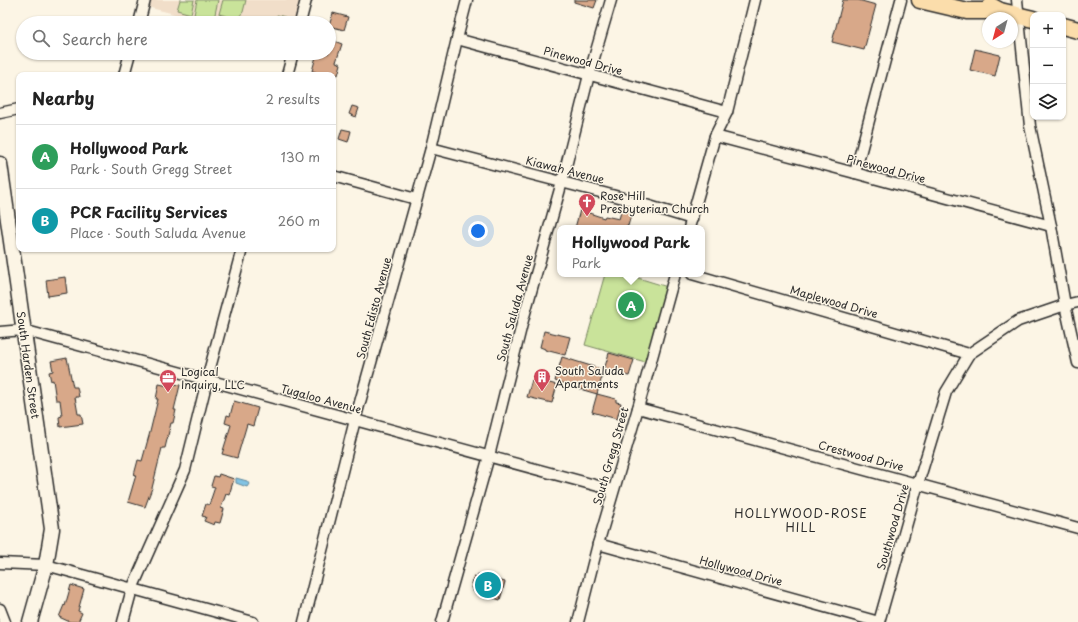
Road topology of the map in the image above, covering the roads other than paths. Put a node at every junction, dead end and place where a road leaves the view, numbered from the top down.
1 (145, 0) edge
2 (306, 0) edge
3 (467, 0) edge
4 (611, 0) edge
5 (755, 0) edge
6 (901, 0) edge
7 (920, 0) edge
8 (979, 0) edge
9 (1000, 11) junction
10 (1023, 11) edge
11 (140, 16) edge
12 (302, 16) edge
13 (1066, 27) edge
14 (1078, 30) edge
15 (456, 38) junction
16 (128, 60) edge
17 (290, 60) edge
18 (125, 72) edge
19 (288, 72) edge
20 (590, 75) junction
21 (16, 110) edge
22 (727, 112) junction
23 (0, 113) edge
24 (715, 136) junction
25 (431, 148) junction
26 (0, 164) edge
27 (856, 173) junction
28 (336, 177) edge
29 (562, 182) junction
30 (416, 199) junction
31 (690, 223) edge
32 (1051, 226) junction
33 (241, 252) edge
34 (674, 277) edge
35 (702, 277) edge
36 (1078, 302) edge
37 (1065, 305) junction
38 (23, 330) junction
39 (0, 332) edge
40 (969, 354) junction
41 (1078, 363) edge
42 (208, 380) junction
43 (638, 408) junction
44 (356, 420) junction
45 (489, 456) junction
46 (918, 484) junction
47 (613, 490) junction
48 (1078, 528) edge
49 (598, 544) junction
50 (0, 563) edge
51 (46, 565) junction
52 (132, 589) junction
53 (0, 609) edge
54 (5, 622) edge
55 (30, 622) edge
56 (123, 622) edge
57 (253, 622) edge
58 (304, 622) edge
59 (442, 622) edge
60 (578, 622) edge
61 (879, 622) edge

1 - 11 street
2 - 12 street
3 - 15 street, South Edisto Avenue
4 - 20 street, South Saluda Avenue
5 - 22 street
6 - 27 street
7 - 9 main road
8 - 9 main road
9 - 10 main road
10 - 32 street
13 - 14 main road
15 - 20 street, Pinewood Drive
15 - 25 street, South Edisto Avenue
16 - 18 street
17 - 19 street
20 - 22 street, Pinewood Drive
20 - 29 street, South Saluda Avenue
21 - 23 street
22 - 24 street
24 - 27 street, Pinewood Drive
24 - 31 street
25 - 29 street, Kiawah Avenue
25 - 30 street, South Edisto Avenue
26 - 38 main road, South Harden Street
27 - 32 street, Pinewood Drive
28 - 30 street
29 - 31 street, Kiawah Avenue
29 - 45 street, South Saluda Avenue
30 - 44 street, South Edisto Avenue
32 - 37 street
33 - 42 street
34 - 43 street, South Gregg Street
35 - 40 street, Maplewood Drive
36 - 37 street, Southwood Drive
37 - 40 street, Southwood Drive
37 - 41 street
38 - 39 street
38 - 42 street, Tugaloo Avenue
38 - 51 main road, South Harden Street
40 - 46 street, Southwood Drive
42 - 44 street, Tugaloo Avenue
42 - 52 street
43 - 46 street, Crestwood Drive
43 - 47 street, South Gregg Street
44 - 45 street, Tugaloo Avenue
44 - 58 street, South Edisto Avenue
45 - 47 street, Tugaloo Avenue
45 - 59 street, South Saluda Avenue
46 - 48 street, Crestwood Drive
46 - 61 street, Southwood Drive
47 - 49 street, South Gregg Street
49 - 60 street, South Gregg Street
49 - 61 street, Hollywood Drive
50 - 51 street
51 - 52 street
51 - 55 main road, South Harden Street
52 - 56 street
52 - 57 street
53 - 54 street

